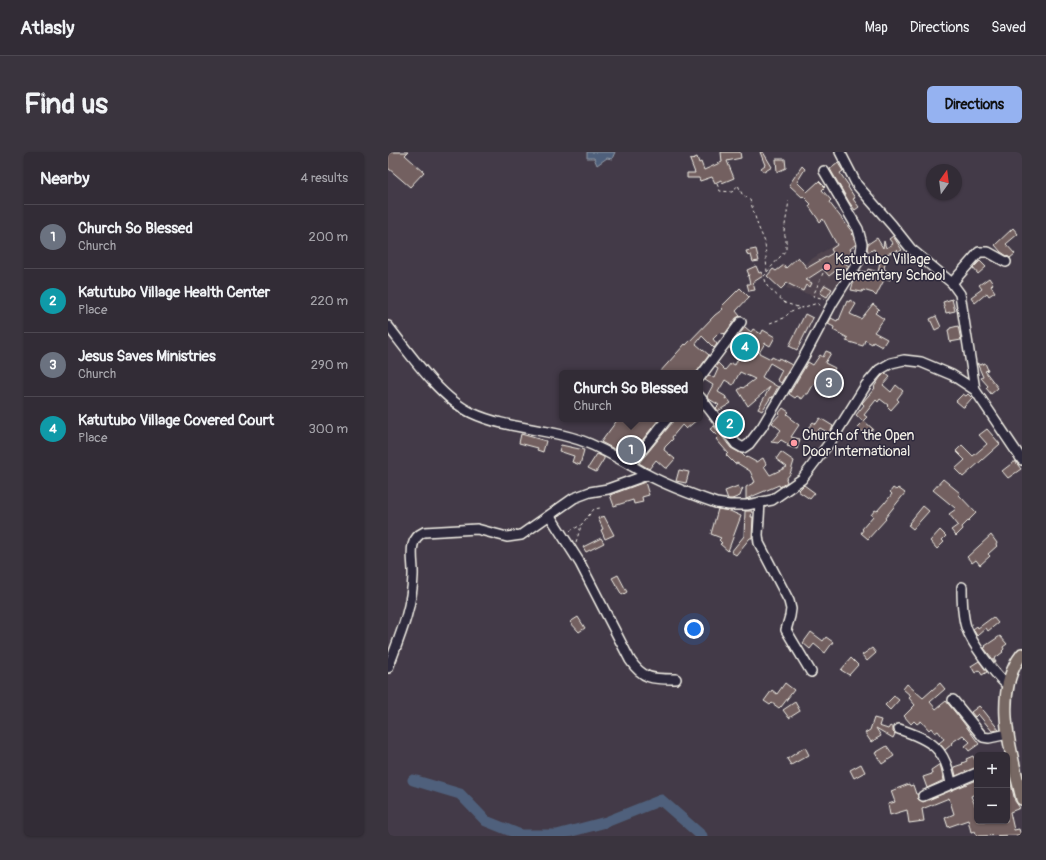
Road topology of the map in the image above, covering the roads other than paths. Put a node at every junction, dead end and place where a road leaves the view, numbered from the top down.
1 (840, 152) edge
2 (824, 171) dead end
3 (1006, 262) dead end
4 (952, 283) junction
5 (741, 322) dead end
6 (388, 326) edge
7 (703, 373) edge
8 (975, 390) junction
9 (703, 402) edge
10 (665, 422) edge
11 (1022, 460) edge
12 (630, 465) junction
13 (647, 475) junction
14 (760, 502) junction
15 (550, 516) junction
16 (962, 587) dead end
17 (1022, 654) edge
18 (388, 668) edge
19 (811, 672) dead end
20 (676, 679) dead end
21 (1007, 685) junction
22 (953, 700) dead end
23 (899, 729) dead end
24 (1008, 734) junction
25 (1010, 752) edge
26 (1010, 758) edge
27 (974, 774) edge
28 (951, 784) junction
29 (923, 796) dead end
30 (1022, 799) edge

1 - 4 street
2 - 9 street
3 - 4 street
4 - 8 street
5 - 7 street
6 - 12 street
8 - 11 street
8 - 14 street
10 - 12 street
12 - 13 street
13 - 14 street
13 - 15 street
14 - 19 street
15 - 18 street
15 - 20 street
16 - 21 street
17 - 21 main road
21 - 24 main road
22 - 24 street
23 - 28 street
24 - 25 main road
26 - 30 main road
27 - 28 street
28 - 29 street

